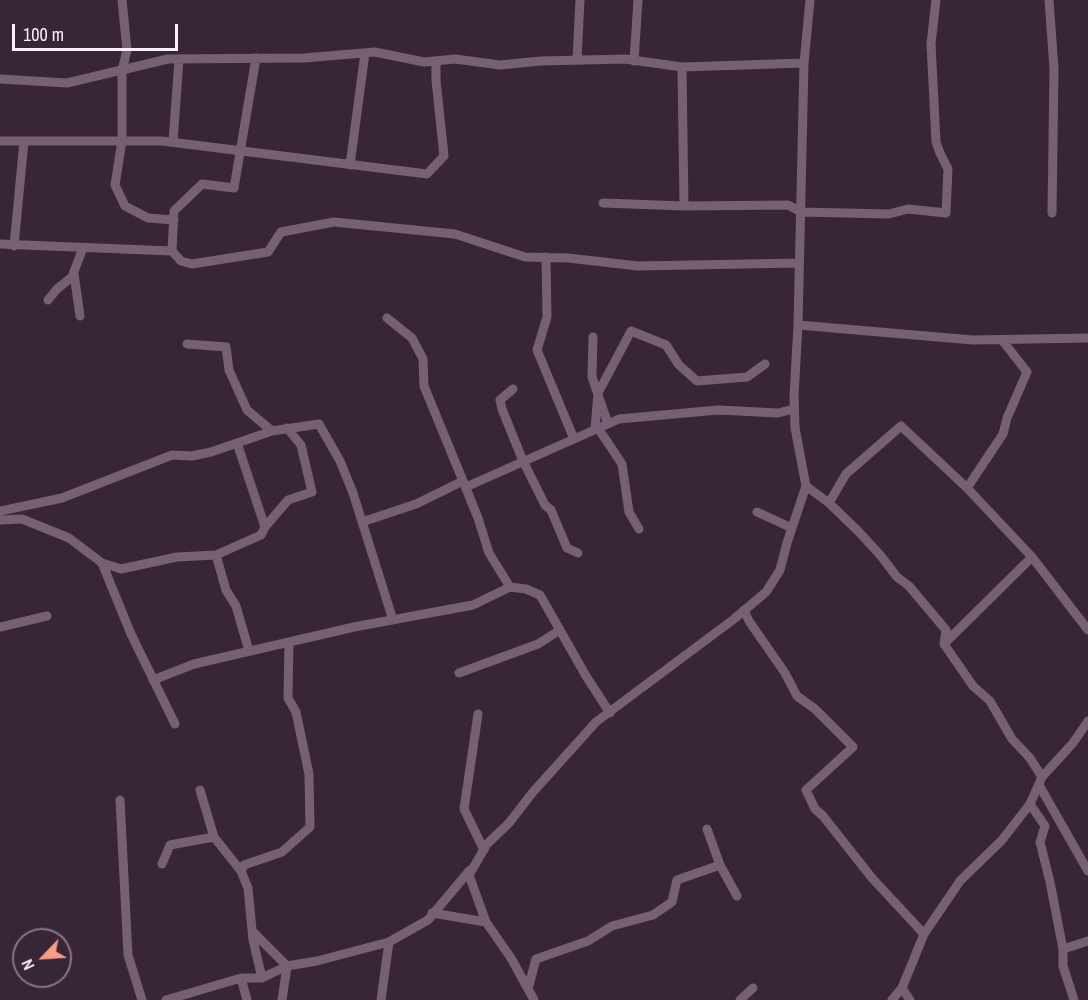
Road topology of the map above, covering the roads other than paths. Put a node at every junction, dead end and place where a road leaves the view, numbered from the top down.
1 (122, 0) edge
2 (580, 0) edge
3 (638, 0) edge
4 (810, 0) edge
5 (936, 0) edge
6 (1049, 0) edge
7 (365, 53) junction
8 (256, 58) junction
9 (179, 59) junction
10 (436, 60) junction
11 (577, 60) junction
12 (634, 61) junction
13 (804, 63) junction
14 (682, 67) junction
15 (122, 71) junction
16 (0, 79) edge
17 (0, 141) edge
18 (24, 141) junction
19 (122, 141) junction
20 (173, 142) junction
21 (240, 151) junction
22 (350, 165) junction
23 (603, 204) dead end
24 (684, 206) junction
25 (801, 212) junction
26 (1052, 213) dead end
27 (174, 220) junction
28 (0, 244) edge
29 (14, 246) junction
30 (83, 248) junction
31 (172, 251) junction
32 (546, 257) junction
33 (799, 263) junction
34 (74, 274) junction
35 (48, 300) dead end
36 (80, 316) dead end
37 (387, 318) dead end
38 (798, 325) junction
39 (593, 337) dead end
40 (1088, 338) edge
41 (1002, 340) junction
42 (188, 344) dead end
43 (765, 364) dead end
44 (513, 389) dead end
45 (598, 393) junction
46 (794, 409) junction
47 (608, 424) junction
48 (287, 428) junction
49 (597, 429) junction
50 (272, 431) junction
51 (574, 439) junction
52 (237, 443) junction
53 (524, 461) junction
54 (464, 484) junction
55 (806, 486) junction
56 (967, 488) junction
57 (829, 503) junction
58 (0, 511) edge
59 (757, 512) dead end
60 (0, 520) edge
61 (362, 522) junction
62 (265, 527) junction
63 (792, 528) junction
64 (639, 529) dead end
65 (578, 552) dead end
66 (216, 555) junction
67 (1032, 556) junction
68 (102, 563) junction
69 (510, 587) junction
70 (744, 610) junction
71 (47, 616) dead end
72 (393, 620) junction
73 (0, 627) edge
74 (560, 630) junction
75 (1088, 630) edge
76 (289, 642) junction
77 (944, 644) junction
78 (249, 651) junction
79 (459, 673) dead end
80 (153, 680) junction
81 (610, 713) junction
82 (478, 714) dead end
83 (1088, 721) edge
84 (175, 724) dead end
85 (1041, 781) junction
86 (200, 790) dead end
87 (120, 800) dead end
88 (1030, 804) junction
89 (707, 829) dead end
90 (214, 837) junction
91 (484, 850) junction
92 (477, 863) junction
93 (162, 864) dead end
94 (720, 864) junction
95 (241, 871) junction
96 (1088, 871) edge
97 (737, 896) dead end
98 (432, 913) junction
99 (486, 921) junction
100 (252, 931) junction
101 (924, 934) junction
102 (1088, 941) edge
103 (389, 942) junction
104 (1063, 949) junction
105 (287, 966) junction
106 (241, 978) junction
107 (262, 978) junction
108 (753, 988) dead end
109 (902, 988) junction
110 (528, 989) junction
111 (190, 996) edge
112 (142, 1000) edge
113 (165, 1000) edge
114 (247, 1000) edge
115 (282, 1000) edge
116 (381, 1000) edge
117 (534, 1000) edge
118 (740, 1000) edge
119 (892, 1000) edge
120 (910, 1000) edge
121 (1074, 1000) edge

1 - 15 street
2 - 11 street
3 - 12 street
4 - 13 street
5 - 25 street
6 - 26 street
7 - 8 street
7 - 10 street
7 - 22 street
8 - 9 street
8 - 21 street
9 - 15 street
9 - 20 street
10 - 11 street
10 - 22 street
11 - 12 street
12 - 14 street
13 - 14 street
13 - 25 street
14 - 24 street
15 - 16 street
15 - 19 street
17 - 18 street
18 - 19 street
18 - 29 street
19 - 20 street
19 - 27 street
20 - 21 street
21 - 22 street
21 - 27 street
23 - 24 street
24 - 25 street
25 - 33 street
27 - 31 street
28 - 29 street
29 - 30 street
30 - 31 street
30 - 34 street
31 - 32 street
32 - 33 street
32 - 51 street
33 - 38 street
34 - 35 street
34 - 36 street
37 - 54 street
38 - 41 street
38 - 46 street
39 - 45 street
40 - 41 street
41 - 56 street
42 - 50 street
43 - 45 street
44 - 53 street
45 - 47 street
45 - 49 street
46 - 47 street
46 - 55 street
47 - 49 street
48 - 50 street
48 - 61 street
48 - 62 street
49 - 51 street
49 - 64 street
50 - 52 street
51 - 53 street
52 - 58 street
52 - 62 street
53 - 54 street
53 - 65 street
54 - 61 street
54 - 69 street
55 - 57 street
55 - 63 street
56 - 57 street
56 - 67 street
57 - 77 street
59 - 63 street
60 - 68 street
61 - 72 street
62 - 66 street
63 - 70 street
66 - 68 street
66 - 78 street
67 - 75 street
67 - 77 street
68 - 80 street
69 - 72 street
69 - 74 street
70 - 81 street
70 - 101 street
71 - 73 street
72 - 76 street
74 - 79 street
74 - 81 street
76 - 78 street
76 - 95 street
77 - 85 street
78 - 80 street
80 - 84 street
81 - 91 street
82 - 91 street
83 - 85 street
85 - 88 street
85 - 96 street
86 - 90 street
87 - 112 street
88 - 101 street
88 - 104 street
89 - 94 street
90 - 93 street
90 - 95 street
91 - 92 street
92 - 98 street
92 - 99 street
94 - 97 street
94 - 110 street
95 - 100 street
98 - 99 street
98 - 103 street
99 - 110 street
100 - 105 street
100 - 107 street
101 - 109 street
102 - 104 street
103 - 105 street
103 - 116 street
104 - 121 street
105 - 107 street
105 - 115 street
106 - 107 street
106 - 111 street
106 - 114 street
108 - 118 street
109 - 119 street
109 - 120 street
110 - 117 street
111 - 113 street

